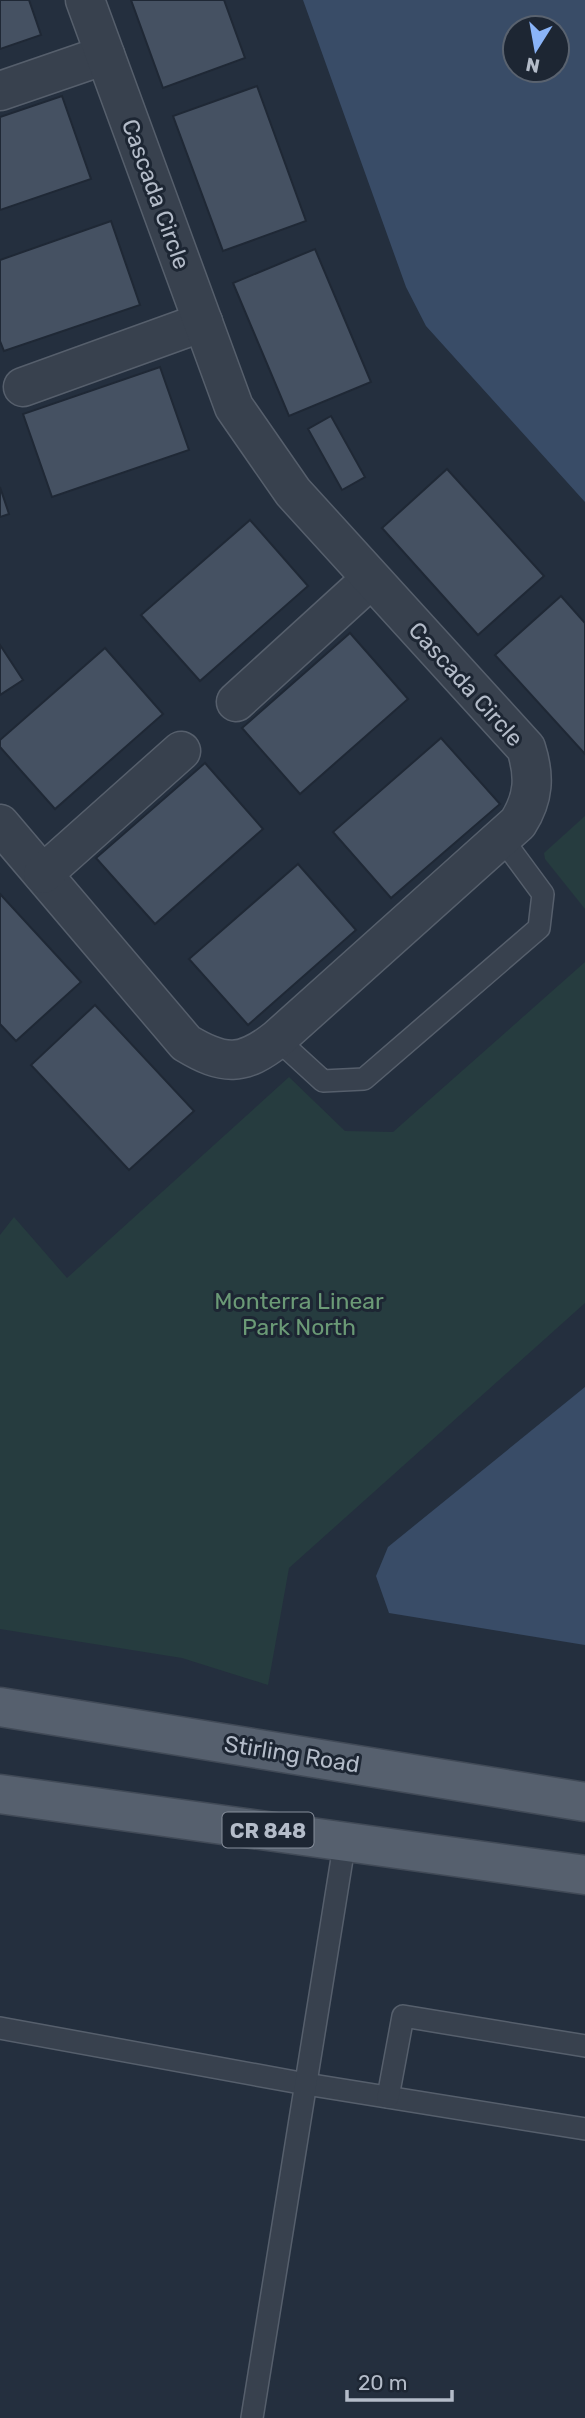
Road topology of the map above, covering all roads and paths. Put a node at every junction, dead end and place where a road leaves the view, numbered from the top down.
1 (85, 0) edge
2 (105, 55) junction
3 (0, 91) edge
4 (203, 322) junction
5 (23, 387) dead end
6 (371, 579) junction
7 (236, 702) dead end
8 (181, 751) dead end
9 (0, 824) edge
10 (501, 837) junction
11 (43, 874) junction
12 (277, 1039) junction
13 (0, 1707) edge
14 (0, 1794) edge
15 (585, 1802) edge
16 (345, 1840) junction
17 (585, 1875) edge
18 (0, 2028) edge
19 (585, 2046) edge
20 (306, 2084) junction
21 (388, 2097) junction
22 (585, 2129) edge
23 (252, 2418) edge

1 - 2 street, Cascada Circle
2 - 3 street
2 - 4 street, Cascada Circle
4 - 5 street
4 - 6 street, Cascada Circle
6 - 7 street
6 - 10 street, Cascada Circle
8 - 11 street
9 - 11 street, Cascada Circle
10 - 12 street, Cascada Circle
10 - 12 lane
11 - 12 street, Cascada Circle
13 - 15 main road, Stirling Road
14 - 16 main road, CR 848
16 - 17 main road, CR 848
16 - 20 lane
18 - 20 lane
19 - 21 lane
20 - 21 lane
20 - 23 lane
21 - 22 lane

